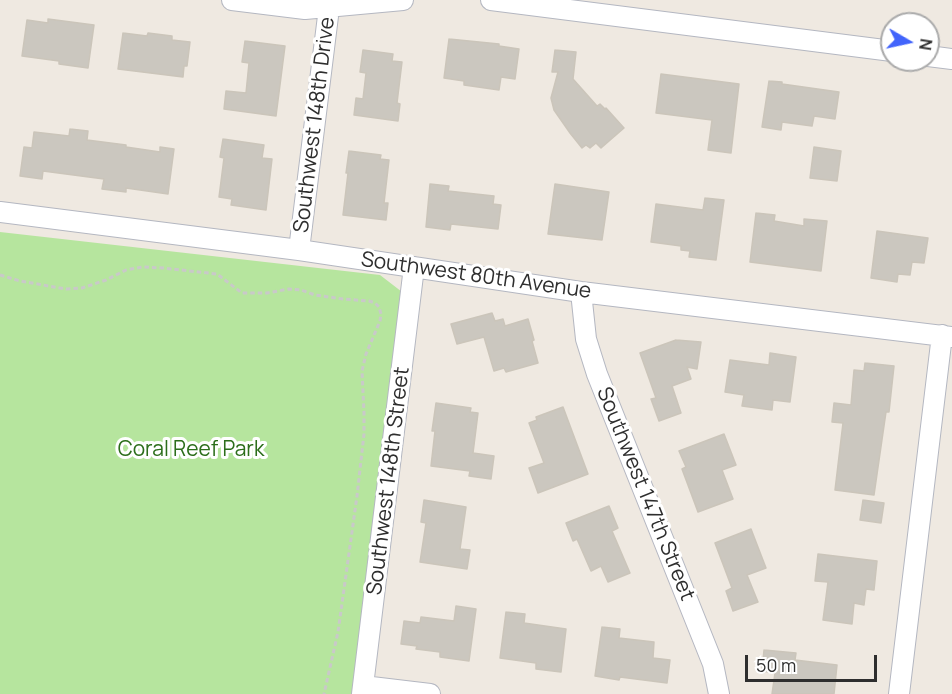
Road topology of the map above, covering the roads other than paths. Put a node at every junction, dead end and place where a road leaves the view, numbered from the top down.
1 (232, 0) edge
2 (403, 0) edge
3 (492, 0) edge
4 (330, 4) edge
5 (880, 49) edge
6 (0, 212) edge
7 (299, 250) junction
8 (414, 267) junction
9 (580, 292) junction
10 (947, 336) edge
11 (363, 690) edge
12 (430, 694) edge
13 (720, 694) edge
14 (899, 694) edge

1 - 4 street
2 - 4 street
3 - 5 street
4 - 7 street, Southwest 148th Drive
6 - 7 street, Southwest 80th Avenue
7 - 8 street, Southwest 80th Avenue
8 - 9 street, Southwest 80th Avenue
8 - 11 street, Southwest 148th Street
9 - 10 street, Southwest 80th Avenue
9 - 13 street, Southwest 147th Street
10 - 14 street
11 - 12 street

